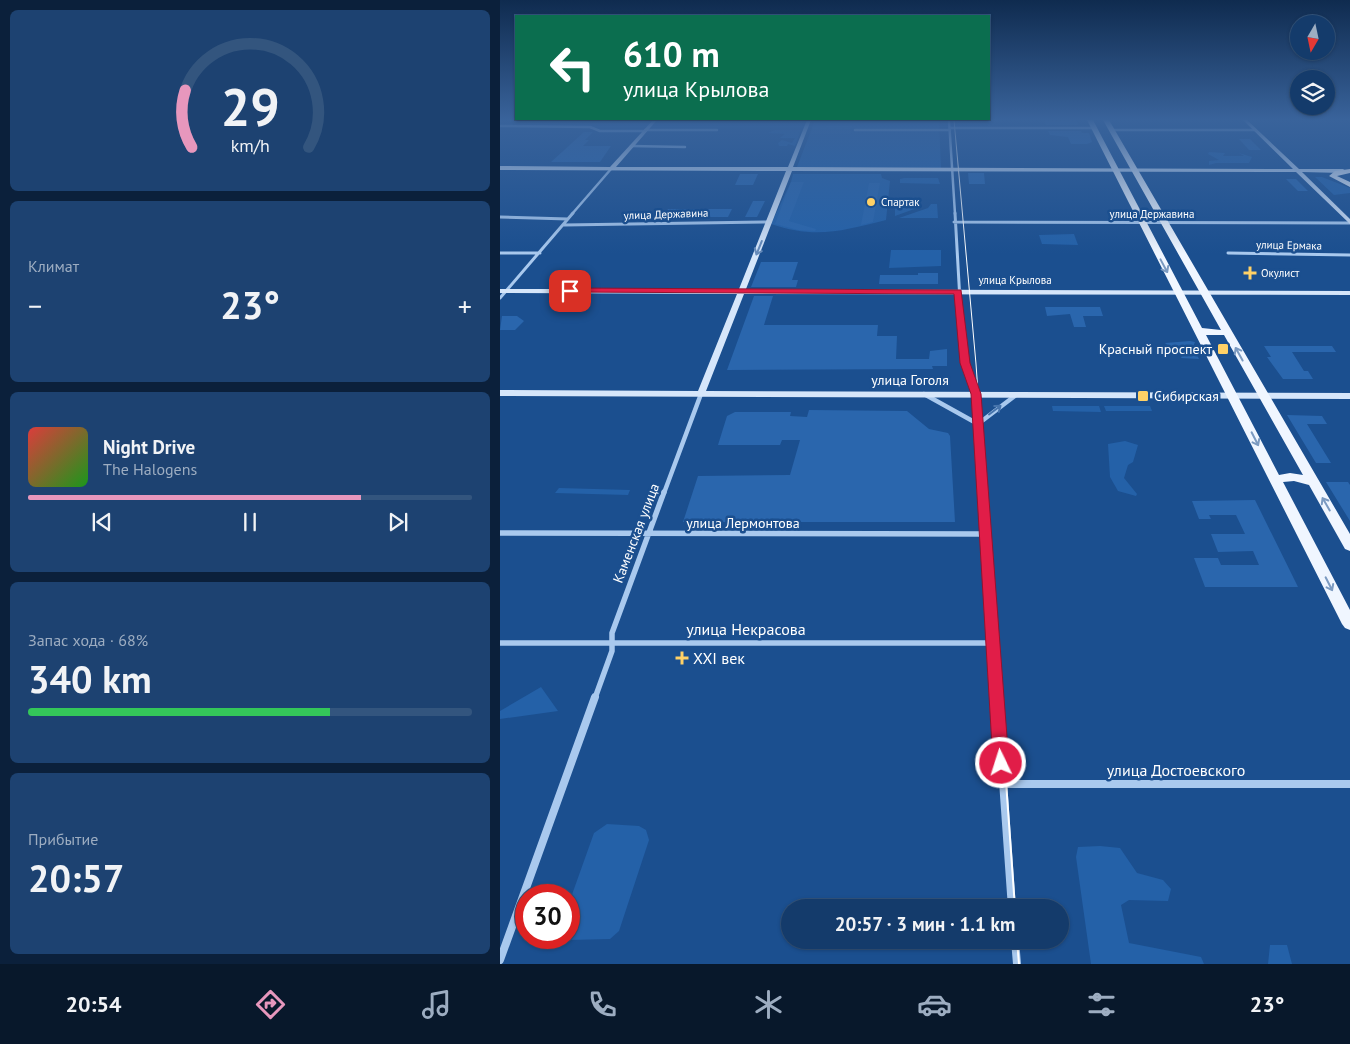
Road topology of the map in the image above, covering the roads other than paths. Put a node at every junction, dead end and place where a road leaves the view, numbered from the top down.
1 (614, 165) edge
2 (790, 165) edge
3 (952, 165) edge
4 (1113, 165) edge
5 (1133, 165) edge
6 (1292, 165) edge
7 (611, 169) junction
8 (500, 170) edge
9 (788, 170) junction
10 (952, 170) junction
11 (1116, 170) junction
12 (1136, 170) junction
13 (1297, 170) junction
14 (1348, 170) edge
15 (1334, 179) junction
16 (1349, 185) edge
17 (500, 217) edge
18 (568, 219) junction
19 (770, 222) junction
20 (954, 222) junction
21 (1350, 222) edge
22 (1142, 223) junction
23 (1166, 223) junction
24 (564, 225) junction
25 (500, 253) edge
26 (540, 253) junction
27 (1228, 253) dead end
28 (1350, 255) edge
29 (503, 291) edge
30 (742, 291) junction
31 (958, 291) junction
32 (1178, 292) junction
33 (1204, 292) junction
34 (1350, 293) edge
35 (500, 298) edge
36 (1199, 331) junction
37 (1227, 331) junction
38 (500, 392) edge
39 (701, 394) junction
40 (924, 394) junction
41 (976, 394) junction
42 (1016, 395) junction
43 (1232, 396) junction
44 (1263, 396) junction
45 (1350, 396) edge
46 (978, 424) junction
47 (1276, 481) junction
48 (1313, 482) junction
49 (500, 532) edge
50 (985, 534) junction
51 (647, 535) junction
52 (1350, 546) edge
53 (1350, 624) edge
54 (500, 643) edge
55 (612, 643) junction
56 (993, 643) junction
57 (1002, 784) junction
58 (1350, 784) edge
59 (1011, 899) edge
60 (1016, 949) edge
61 (500, 960) edge
62 (1017, 964) edge

1 - 7 street
2 - 9 street, Каменская улица
3 - 10 street
4 - 11 main road
5 - 12 main road
6 - 13 street
7 - 8 street
7 - 9 street
7 - 18 street
9 - 10 street
9 - 19 street, Каменская улица
10 - 11 street
10 - 20 street
11 - 12 street
11 - 22 main road
12 - 13 street
12 - 23 main road
13 - 14 street
13 - 15 street
13 - 21 street
14 - 15 main road
15 - 16 main road
17 - 18 street
18 - 24 street
19 - 24 street, улица Державина
19 -> 30 street, Каменская улица
20 - 22 street, улица Державина
20 - 31 street
21 - 23 street, улица Державина
22 - 23 street, улица Державина
22 -> 32 main road
23 - 33 main road
24 - 26 street
25 - 26 street
26 - 29 street
27 - 28 street, улица Ермака
29 - 30 street, улица Крылова
29 - 35 street
30 - 31 street, улица Крылова
30 - 39 street, Каменская улица
31 - 32 street, улица Крылова
31 - 41 street
32 - 33 street, улица Крылова
32 - 36 main road
33 - 34 street, улица Крылова
33 - 37 main road
36 - 37 main road
36 - 43 main road
44 -> 37 main road
38 - 39 street, улица Гоголя
39 - 40 street, улица Гоголя
39 - 51 street, Каменская улица
40 - 41 street, улица Гоголя
40 - 46 street
41 - 42 street, улица Гоголя
41 - 46 street
42 - 43 street, улица Гоголя
46 -> 42 street
43 - 44 street, улица Гоголя
43 -> 47 main road
44 - 45 street, улица Гоголя
44 - 48 main road
46 - 50 street
47 - 48 main road
47 -> 53 main road
52 -> 48 main road
49 - 51 street, улица Лермонтова
50 - 51 street, улица Лермонтова
50 - 56 street
51 - 55 street, Каменская улица
54 - 55 street, улица Некрасова
55 - 56 street, улица Некрасова
55 - 61 street, Каменская улица
56 - 57 street
57 - 58 street, улица Достоевского
57 - 59 street
60 - 62 street

